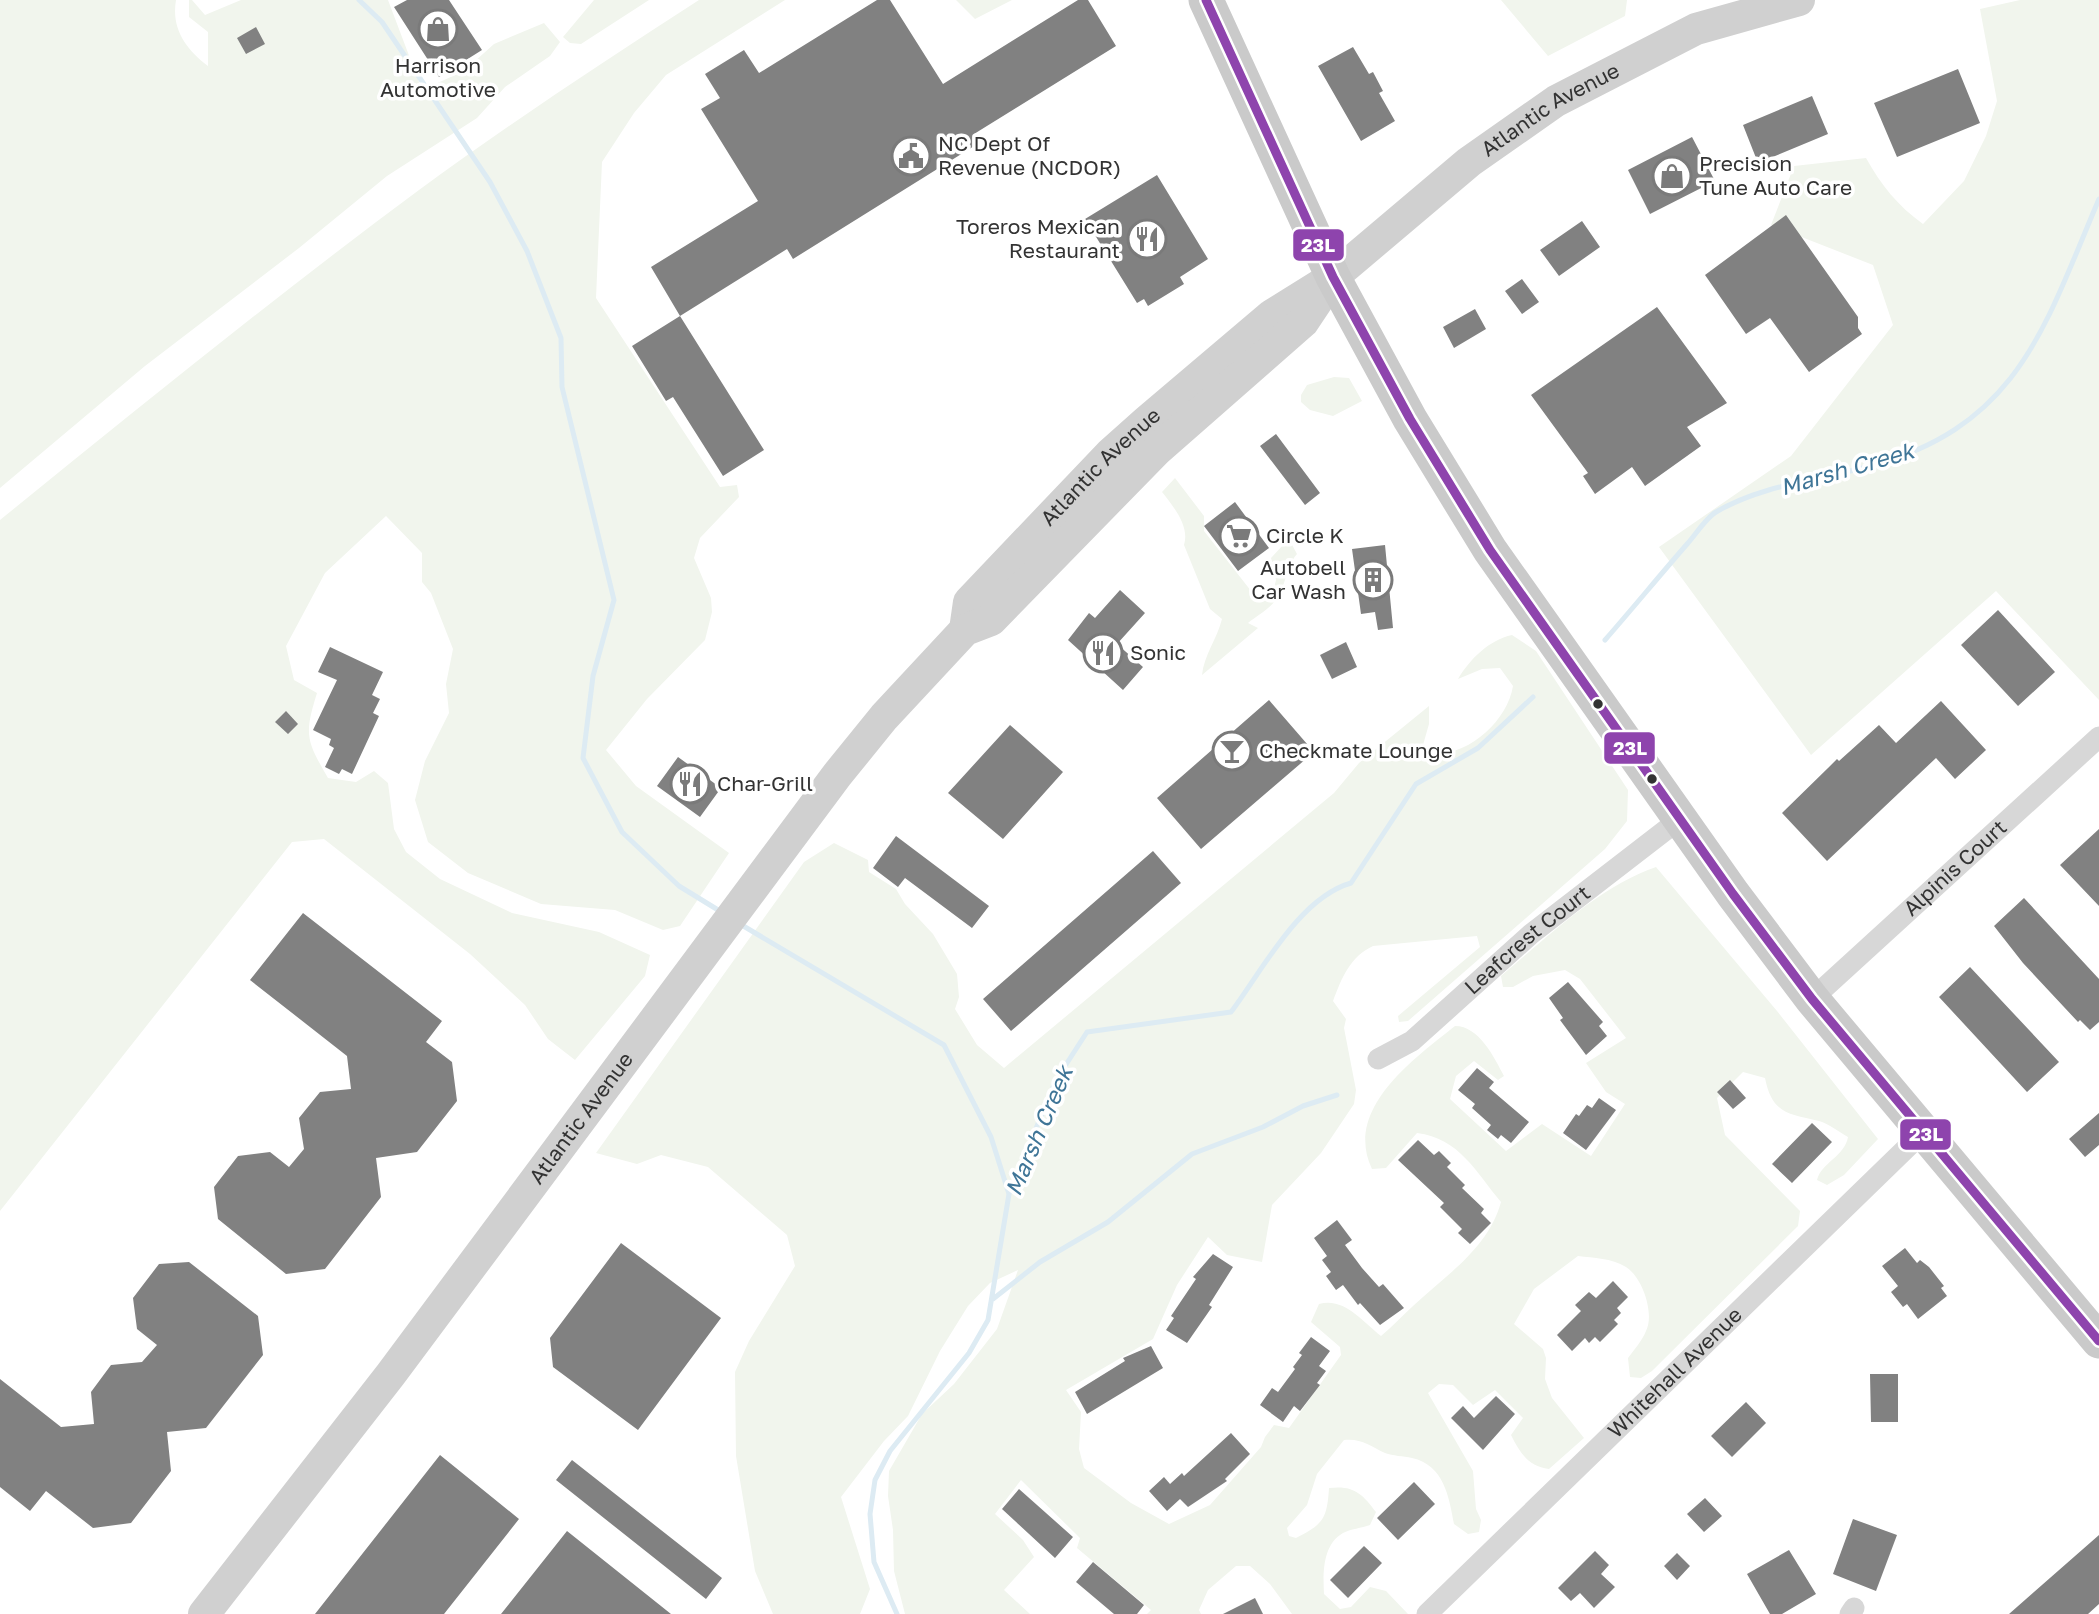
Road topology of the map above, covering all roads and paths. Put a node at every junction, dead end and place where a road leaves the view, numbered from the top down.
1 (1206, 0) edge
2 (1799, 0) edge
3 (1333, 277) junction
4 (2099, 737) edge
5 (1680, 819) junction
6 (1812, 999) junction
7 (1378, 1059) dead end
8 (1923, 1132) junction
9 (2099, 1341) edge
10 (204, 1614) edge
11 (1427, 1614) edge

1 - 3 main road
2 - 3 main road, Atlantic Avenue
3 - 5 main road
3 - 10 main road, Atlantic Avenue
4 - 6 street, Alpinis Court
5 - 6 main road
5 - 7 street, Leafcrest Court
6 - 8 main road
8 - 9 main road
8 - 11 street, Whitehall Avenue

